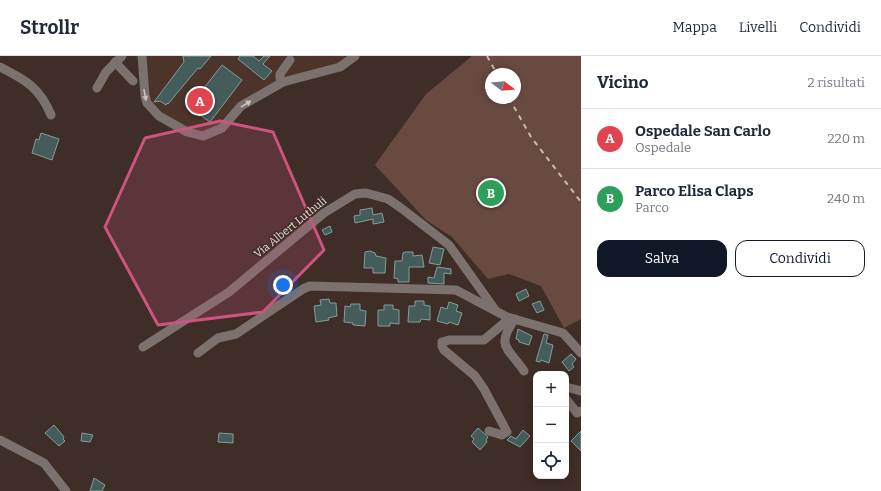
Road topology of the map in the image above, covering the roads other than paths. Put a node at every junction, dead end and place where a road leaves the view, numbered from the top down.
1 (142, 56) edge
2 (355, 56) edge
3 (118, 59) edge
4 (290, 60) dead end
5 (0, 67) edge
6 (133, 81) dead end
7 (283, 82) junction
8 (97, 88) dead end
9 (52, 115) dead end
10 (496, 310) junction
11 (513, 319) junction
12 (143, 347) dead end
13 (198, 353) dead end
14 (581, 353) edge
15 (524, 371) dead end
16 (569, 388) edge
17 (581, 391) edge
18 (569, 403) edge
19 (581, 411) edge
20 (488, 431) dead end
21 (0, 440) edge
22 (66, 491) edge

1 -> 7 street
2 - 7 street
3 - 6 street
3 - 8 street
4 - 7 street
5 - 9 street
10 - 11 street, Via Albert Luthuli
10 - 12 street, Via Albert Luthuli
10 - 13 street, Via Albert Luthuli
11 - 14 street, Via Albert Luthuli
11 - 15 street
11 - 20 street
16 - 17 street
18 - 19 street
21 - 22 street

